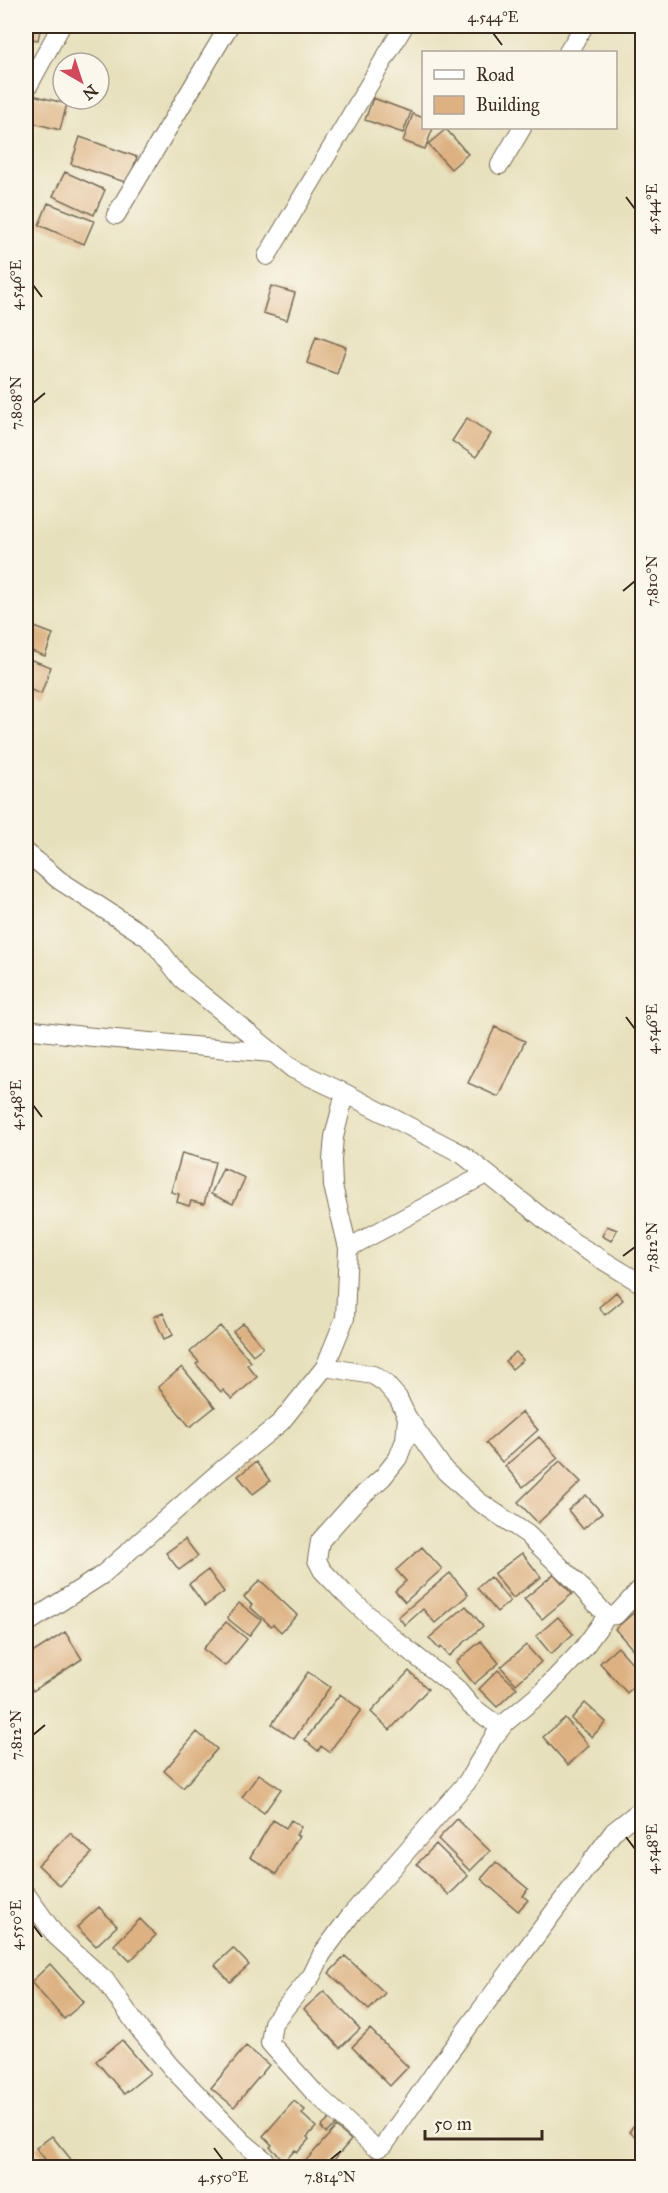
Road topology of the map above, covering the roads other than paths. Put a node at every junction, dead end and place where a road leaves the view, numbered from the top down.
1 (61, 26) edge
2 (229, 26) edge
3 (404, 26) edge
4 (584, 26) edge
5 (569, 51) edge
6 (26, 90) edge
7 (521, 129) edge
8 (500, 165) dead end
9 (116, 216) dead end
10 (267, 256) dead end
11 (26, 852) edge
12 (26, 1029) edge
13 (271, 1053) junction
14 (345, 1093) junction
15 (486, 1174) junction
16 (348, 1248) junction
17 (642, 1284) edge
18 (325, 1367) junction
19 (407, 1417) junction
20 (642, 1587) edge
21 (607, 1616) junction
22 (26, 1624) edge
23 (501, 1728) junction
24 (642, 1809) edge
25 (26, 1894) edge
26 (274, 2168) edge

1 - 6 street
2 - 9 street
3 - 10 street
4 - 5 street
7 - 8 street
11 - 13 street
12 - 13 street
13 - 14 street
14 - 15 street
14 - 16 street
15 - 16 street
15 - 17 street
16 - 18 street
18 - 19 street
18 - 22 street
19 - 21 street
19 - 23 street
20 - 21 street
21 - 23 street
23 - 24 street
25 - 26 street

